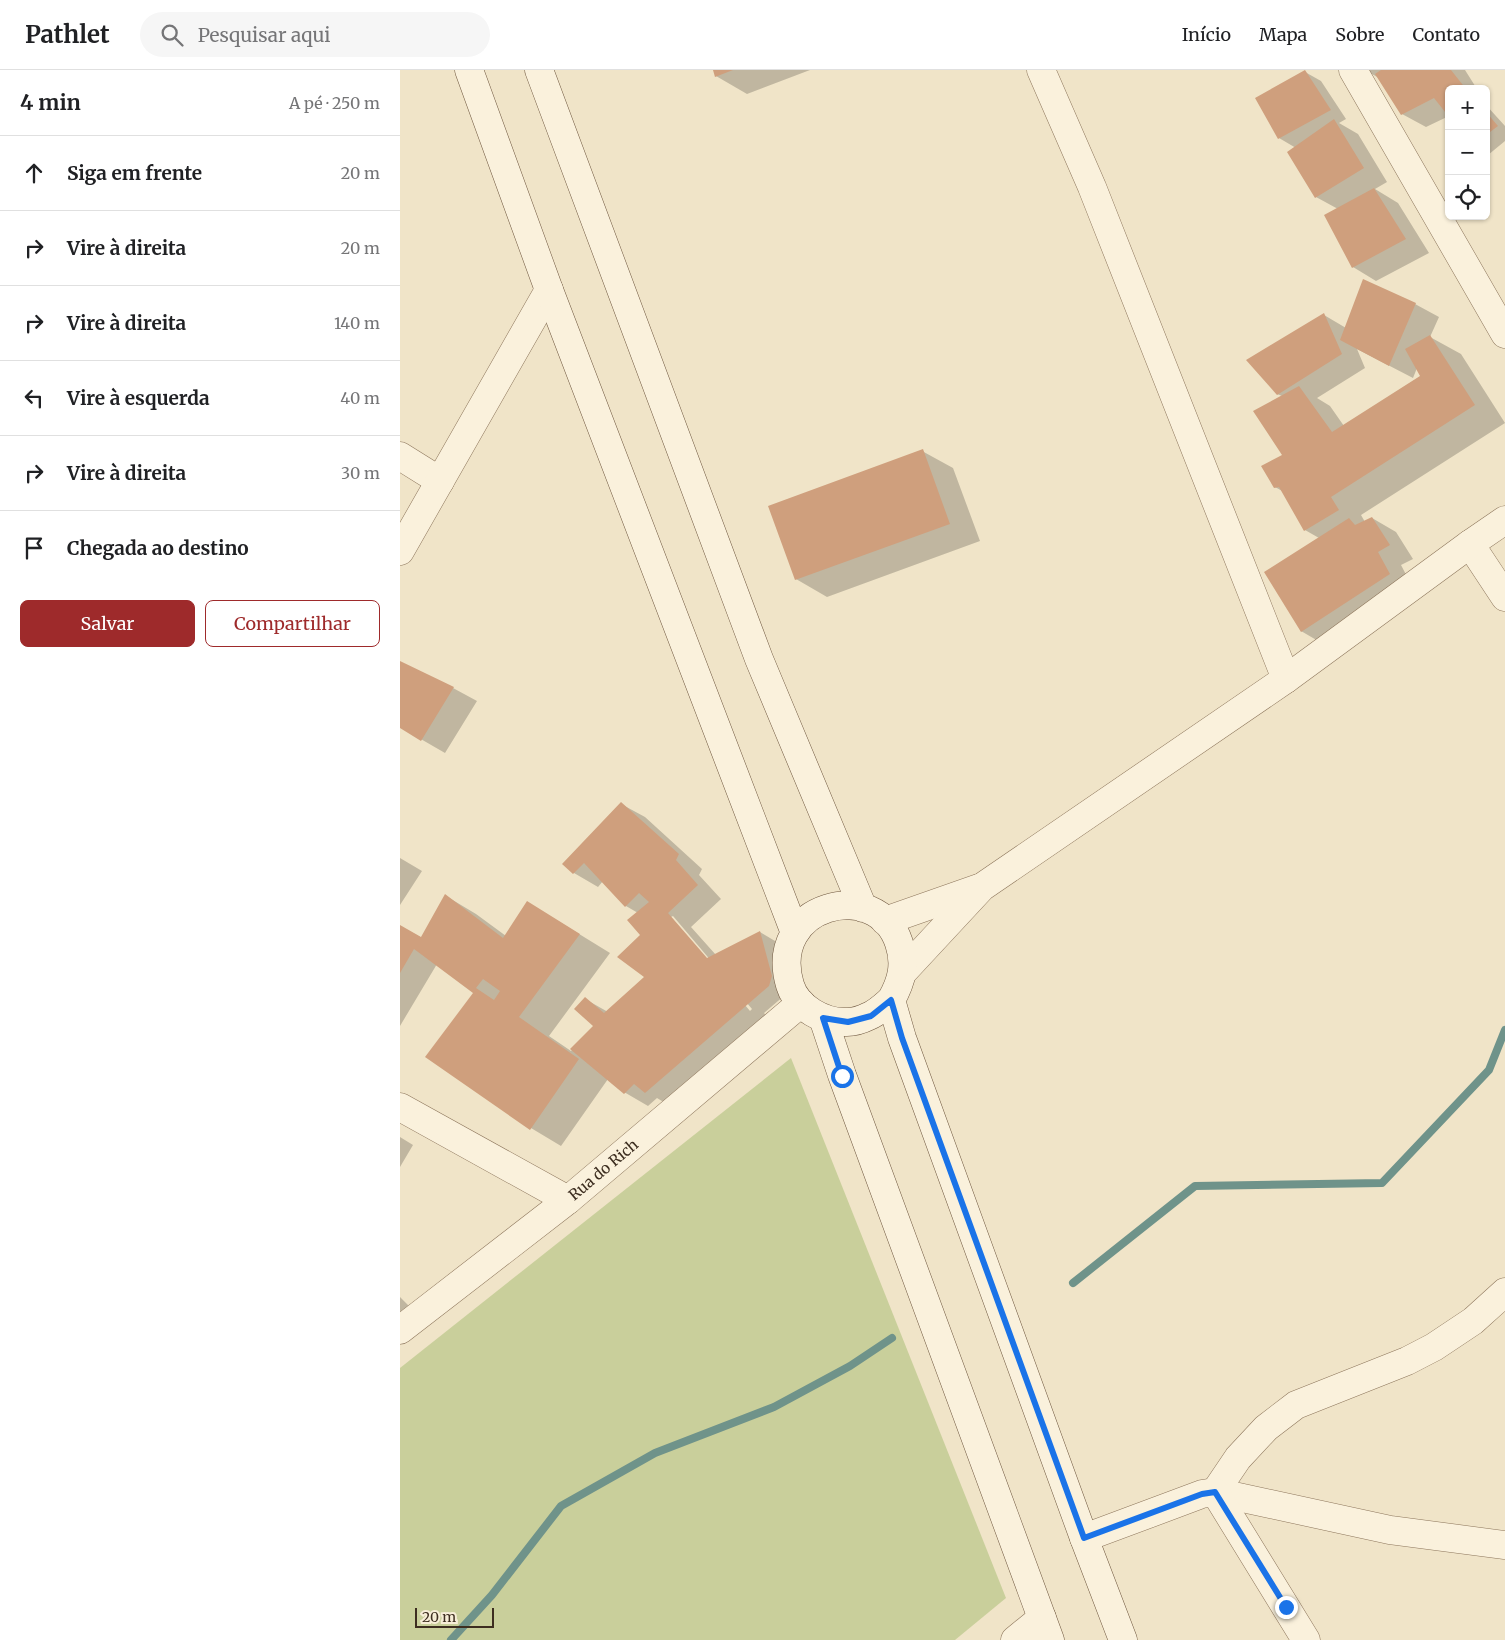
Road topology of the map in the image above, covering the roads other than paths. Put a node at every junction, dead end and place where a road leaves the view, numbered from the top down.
1 (469, 70) edge
2 (539, 70) edge
3 (1042, 70) edge
4 (1353, 70) edge
5 (548, 290) junction
6 (1505, 334) edge
7 (400, 456) edge
8 (440, 481) junction
9 (1505, 520) edge
10 (1470, 544) junction
11 (400, 551) edge
12 (1505, 597) edge
13 (1286, 679) junction
14 (982, 887) junction
15 (874, 914) junction
16 (795, 933) junction
17 (903, 972) junction
18 (891, 1000) junction
19 (812, 1011) junction
20 (400, 1107) edge
21 (568, 1200) junction
22 (1505, 1292) edge
23 (400, 1330) edge
24 (1215, 1492) junction
25 (1084, 1538) junction
26 (1505, 1545) edge
27 (1046, 1629) edge
28 (1015, 1640) edge
29 (1123, 1640) edge
30 (1306, 1640) edge

1 - 5 street
2 - 15 street
3 - 13 street
4 - 6 street
5 - 8 street
5 - 16 street
7 - 8 street
8 - 11 street
9 - 10 street
10 - 12 street
10 - 13 street
13 - 14 street
14 - 15 street
14 - 17 street
15 - 16 street
15 - 17 street
16 - 19 street
17 - 18 street
18 - 19 street
18 - 25 street
19 - 21 street, Rua do Rich
19 - 27 street
20 - 21 street
21 - 23 street, Rua do Rich
22 - 24 street
24 - 25 street
24 - 26 street
24 - 30 street
25 - 29 street
27 - 28 street

